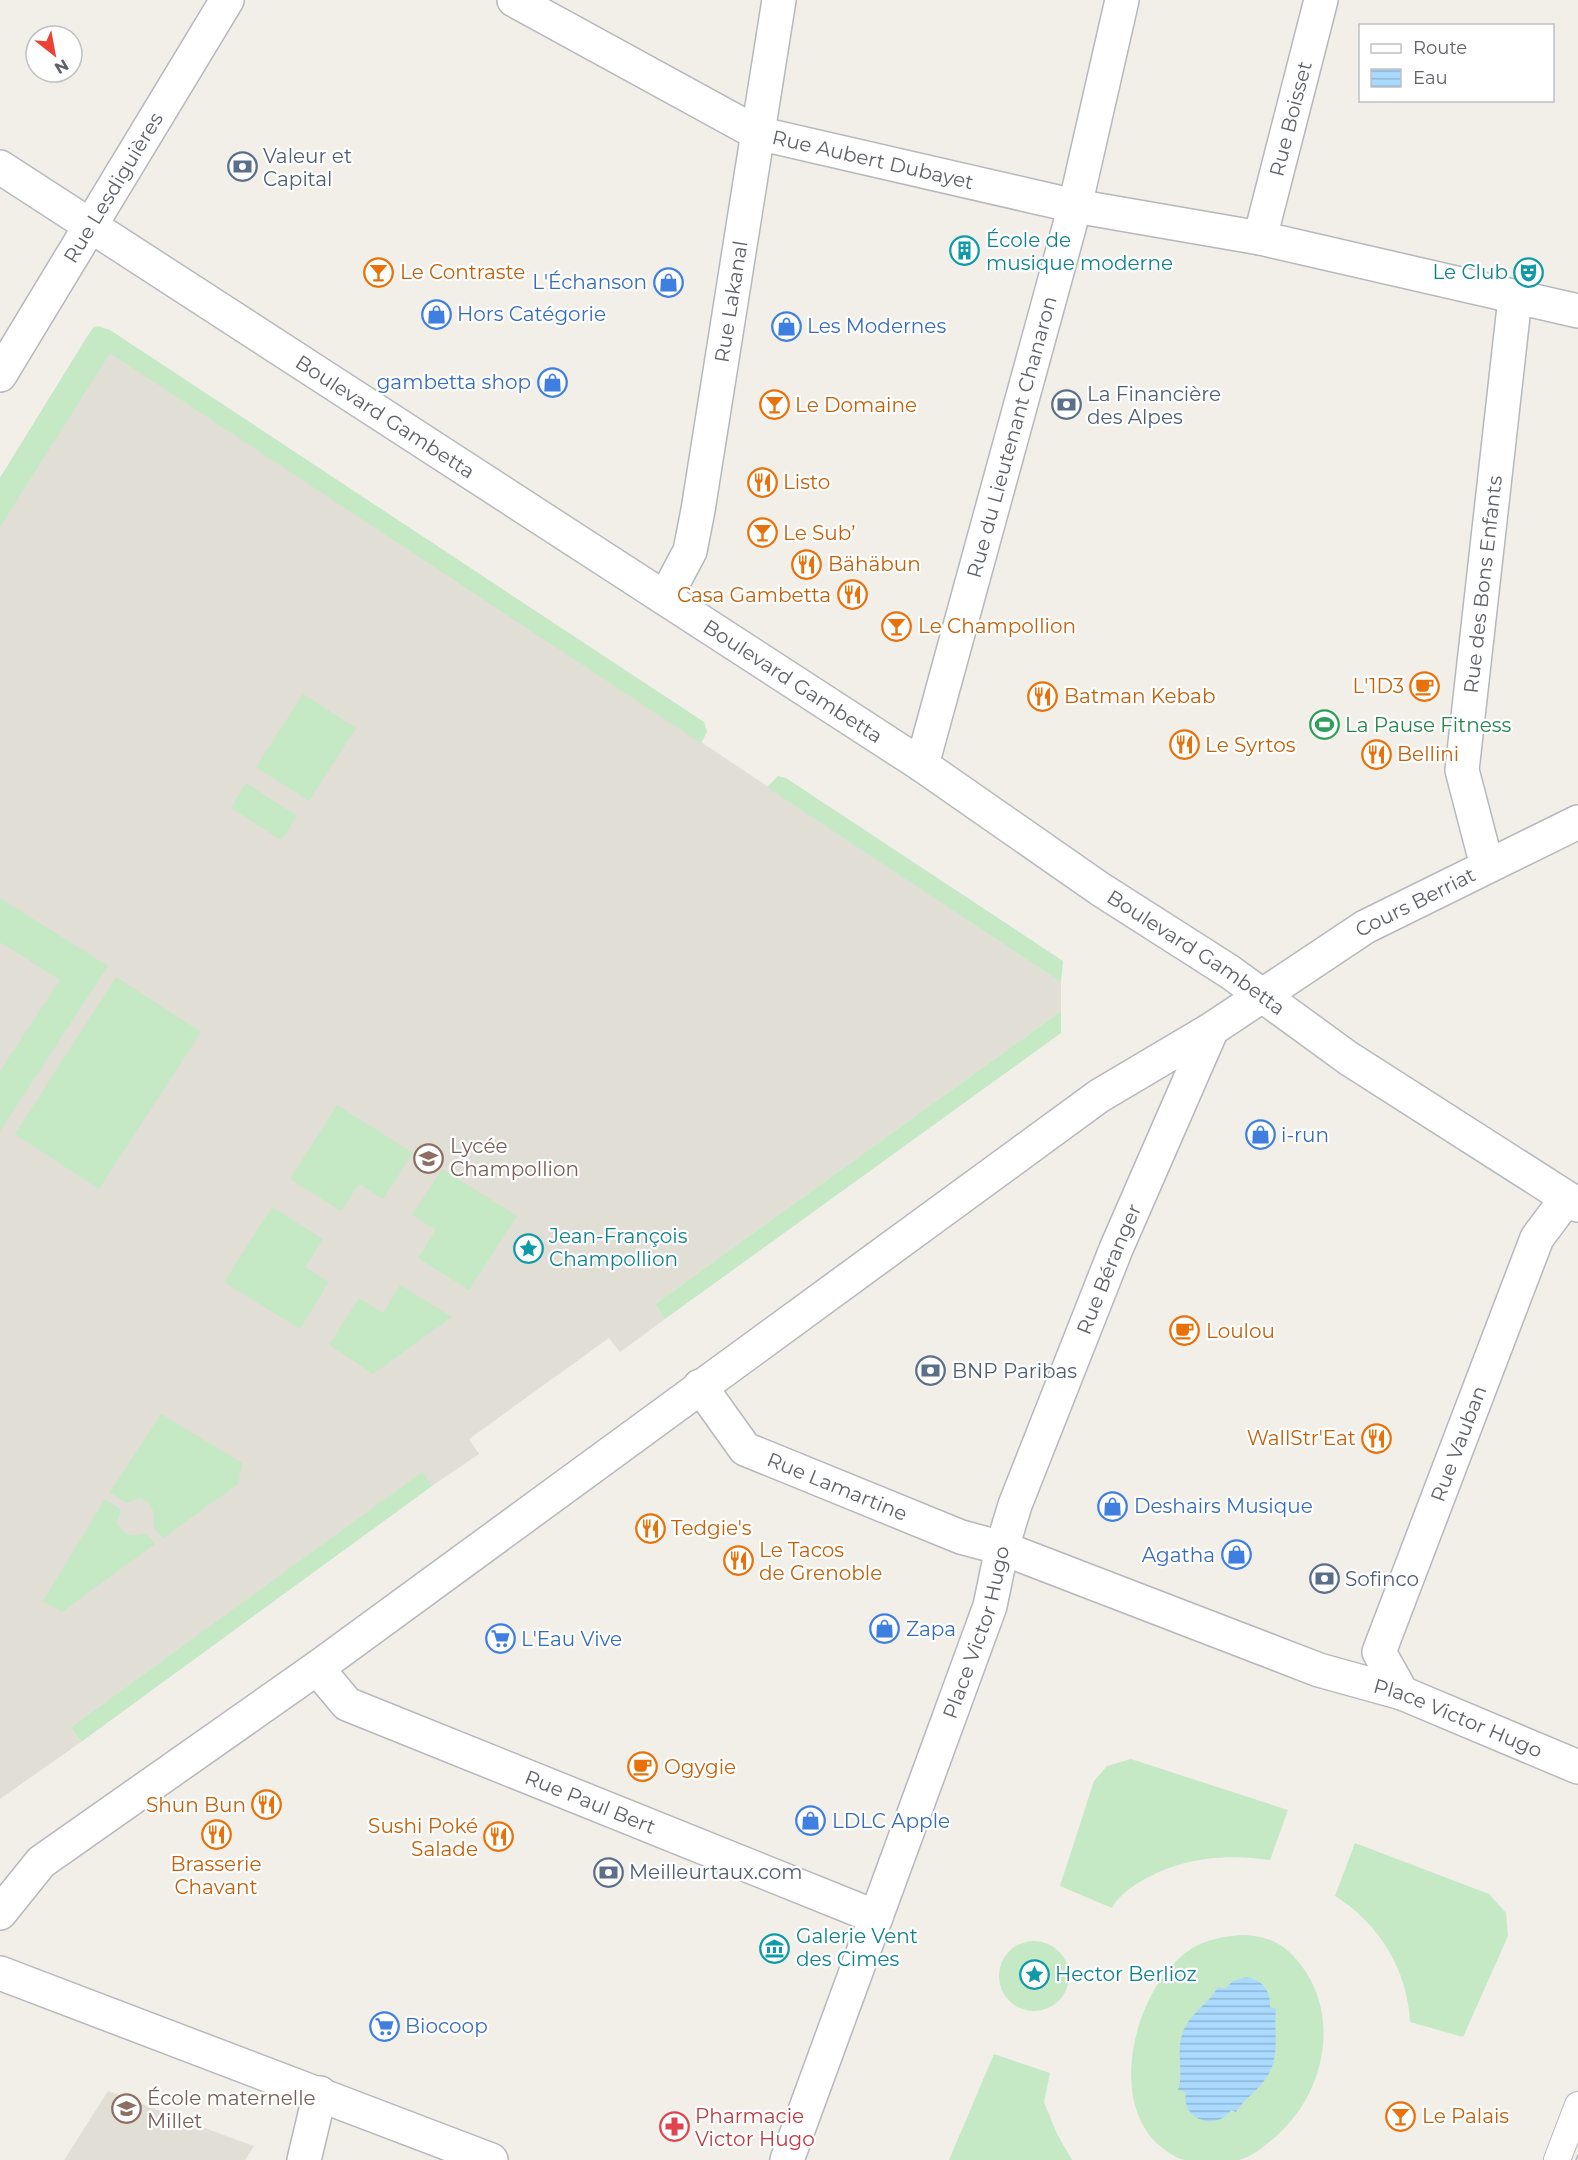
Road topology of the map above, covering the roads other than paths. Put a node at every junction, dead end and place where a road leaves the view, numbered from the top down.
1 (227, 0) edge
2 (514, 0) edge
3 (779, 0) edge
4 (1122, 0) edge
5 (1321, 0) edge
6 (757, 133) junction
7 (0, 167) edge
8 (1075, 206) junction
9 (90, 228) junction
10 (1260, 238) junction
11 (1515, 298) junction
12 (1578, 311) edge
13 (0, 375) edge
14 (665, 598) junction
15 (922, 765) junction
16 (1578, 822) edge
17 (1487, 867) junction
18 (1261, 995) junction
19 (1212, 1029) junction
20 (1572, 1201) edge
21 (700, 1386) junction
22 (1002, 1548) junction
23 (317, 1668) junction
24 (1402, 1693) junction
25 (1578, 1767) edge
26 (0, 1913) edge
27 (876, 1917) junction
28 (0, 1973) edge
29 (320, 2093) junction
30 (1578, 2105) edge
31 (304, 2160) edge
32 (491, 2160) edge
33 (788, 2160) edge
34 (1557, 2160) edge

1 - 9 street, Rue Lesdiguières
2 - 6 street, Rue Aubert Dubayet
3 - 6 street, Rue Lakanal
4 - 8 street, Rue du Lieutenant Chanaron
5 - 10 street, Rue Boisset
6 - 8 street, Rue Aubert Dubayet
6 - 14 street, Rue Lakanal
7 - 9 street, Boulevard Gambetta
8 - 10 street, Rue Aubert Dubayet
8 - 15 street, Rue du Lieutenant Chanaron
9 - 13 street, Rue Lesdiguières
9 - 14 street, Boulevard Gambetta
10 - 11 street, Rue Aubert Dubayet
11 - 12 street, Rue Aubert Dubayet
11 - 17 street, Rue des Bons Enfants
14 - 15 street, Boulevard Gambetta
15 - 18 street, Boulevard Gambetta
16 - 17 street, Cours Berriat
17 - 18 street, Cours Berriat
18 - 19 street, Cours Berriat
18 - 20 street, Boulevard Gambetta
19 - 21 street, Cours Berriat
19 - 22 street, Rue Béranger
20 - 24 street, Rue Vauban
21 - 22 street, Rue Lamartine
21 - 23 street, Cours Berriat
22 - 24 street, Place Victor Hugo
22 - 27 street, Place Victor Hugo
23 - 26 street, Cours Berriat
23 - 27 street, Rue Paul Bert
24 - 25 street, Place Victor Hugo
27 - 33 street, Place Victor Hugo
28 - 29 street
29 - 31 street
29 - 32 street
30 - 34 lane

